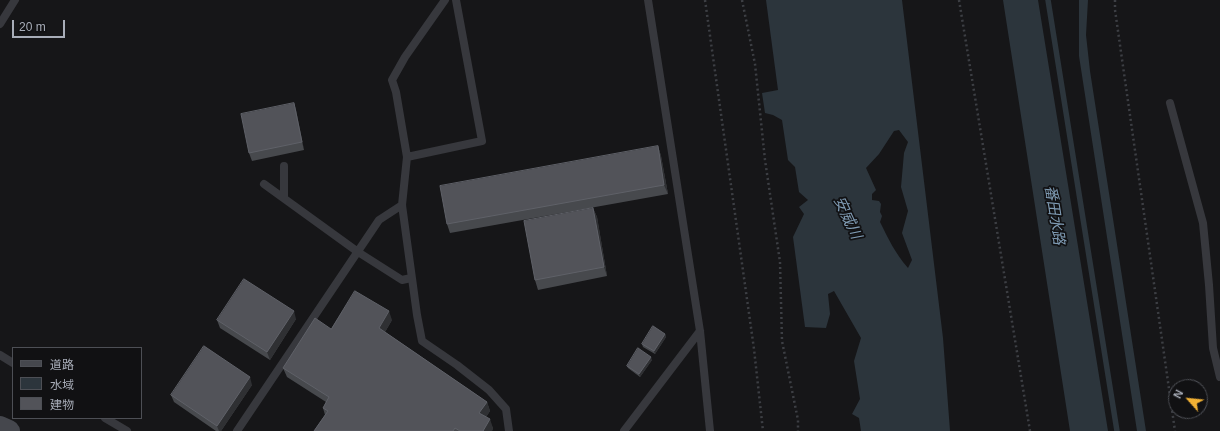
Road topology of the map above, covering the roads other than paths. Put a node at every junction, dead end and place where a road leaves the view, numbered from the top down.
1 (15, 0) edge
2 (445, 0) edge
3 (456, 0) edge
4 (648, 0) edge
5 (0, 24) edge
6 (1170, 103) dead end
7 (407, 157) junction
8 (284, 166) dead end
9 (264, 184) dead end
10 (284, 197) junction
11 (402, 205) junction
12 (358, 252) junction
13 (411, 278) junction
14 (700, 331) junction
15 (0, 355) edge
16 (12, 362) edge
17 (1220, 377) edge
18 (107, 419) edge
19 (0, 427) edge
20 (8, 431) edge
21 (127, 431) edge
22 (237, 431) edge
23 (509, 431) edge
24 (624, 431) edge
25 (710, 431) edge

1 - 5 lane
2 - 7 lane
3 - 7 lane
4 - 14 lane
6 - 17 lane
7 - 11 lane
8 - 10 lane
9 - 10 lane
10 - 12 lane
11 - 12 lane
11 - 13 lane
12 - 13 lane
12 - 22 lane
13 - 23 lane
14 - 24 lane
14 - 25 lane
15 - 16 lane
18 - 21 lane
19 - 20 street

